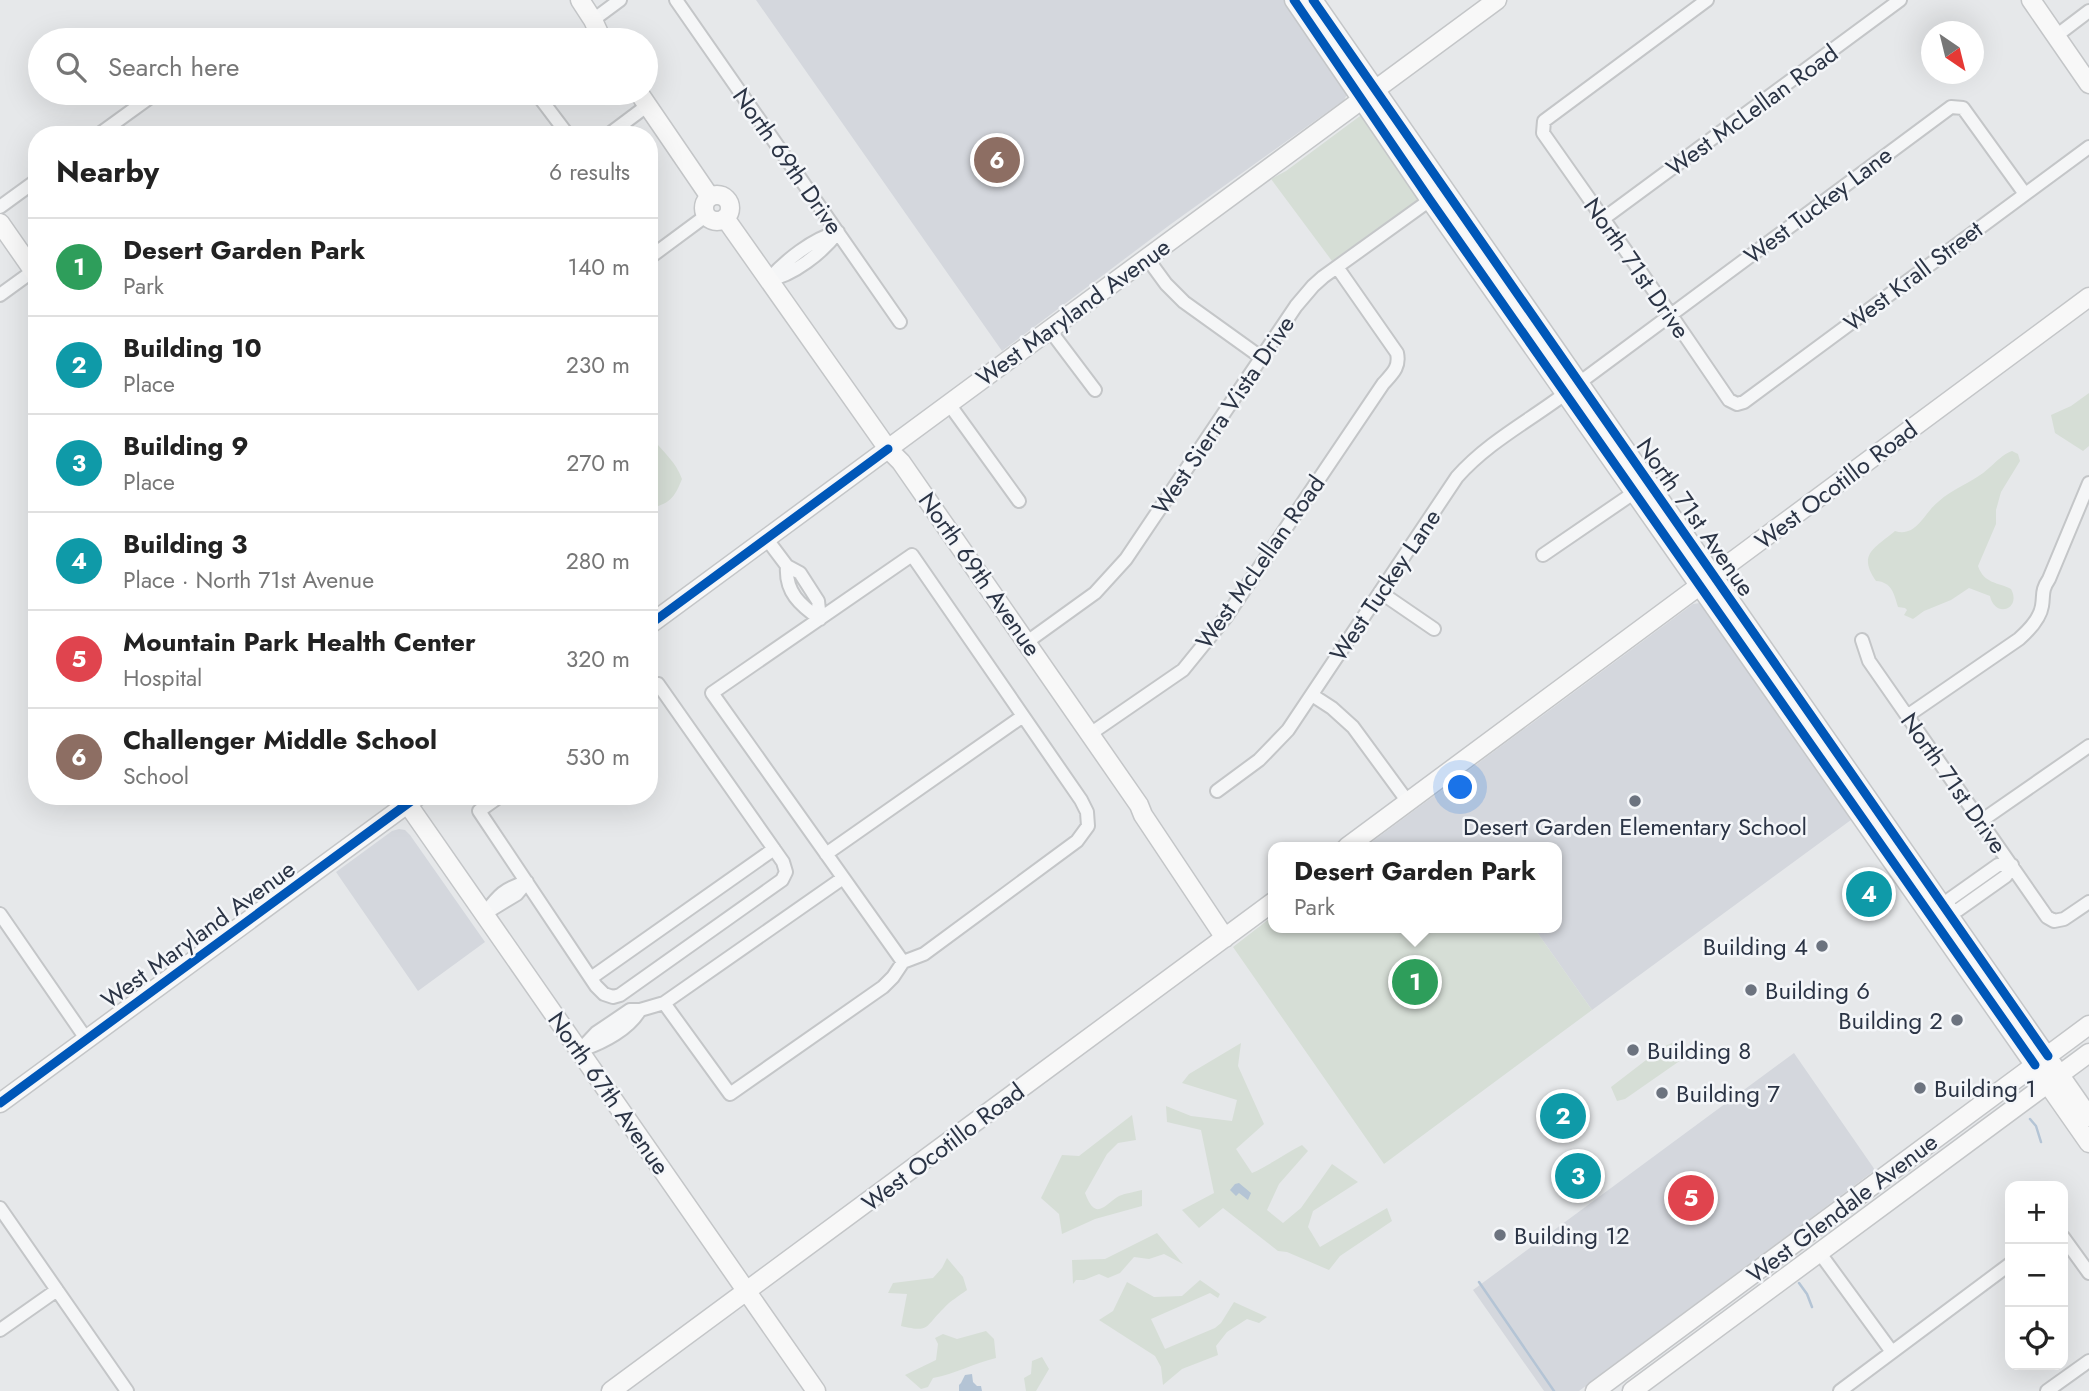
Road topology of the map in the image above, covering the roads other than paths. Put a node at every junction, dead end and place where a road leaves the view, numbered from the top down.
1 (580, 0) edge
2 (620, 0) edge
3 (676, 0) edge
4 (1294, 0) edge
5 (1313, 0) edge
6 (1497, 0) edge
7 (1707, 0) edge
8 (2031, 0) edge
9 (1895, 2) edge
10 (1690, 5) edge
11 (2089, 12) edge
12 (593, 20) junction
13 (597, 28) edge
14 (2056, 36) junction
15 (2089, 84) edge
16 (1369, 95) junction
17 (139, 105) edge
18 (545, 105) edge
19 (637, 105) edge
20 (647, 105) edge
21 (110, 126) edge
22 (561, 126) edge
23 (617, 126) edge
24 (2089, 147) edge
25 (28, 186) edge
26 (2025, 194) junction
27 (1430, 200) junction
28 (0, 206) edge
29 (714, 210) junction
30 (1603, 219) junction
31 (0, 223) edge
32 (838, 232) junction
33 (658, 251) edge
34 (1147, 258) junction
35 (28, 263) edge
36 (1337, 267) junction
37 (28, 277) edge
38 (768, 280) junction
39 (0, 295) edge
40 (2089, 298) edge
41 (1671, 315) junction
42 (900, 323) dead end
43 (1049, 329) junction
44 (1262, 358) junction
45 (1573, 388) junction
46 (1095, 390) dead end
47 (949, 404) junction
48 (1737, 404) joint
49 (888, 449) junction
50 (2089, 483) edge
51 (1635, 492) junction
52 (1019, 501) dead end
53 (766, 538) junction
54 (1543, 555) dead end
55 (1707, 581) junction
56 (1380, 592) junction
57 (658, 618) edge
58 (820, 619) junction
59 (1434, 628) dead end
60 (1862, 640) dead end
61 (1027, 642) junction
62 (658, 684) edge
63 (1312, 695) junction
64 (1023, 716) junction
65 (1907, 716) junction
66 (1090, 734) junction
67 (2089, 746) edge
68 (1217, 791) dead end
69 (1408, 802) junction
70 (401, 805) edge
71 (413, 805) edge
72 (487, 805) edge
73 (1981, 821) junction
74 (1355, 842) edge
75 (774, 849) junction
76 (826, 854) junction
77 (2012, 865) junction
78 (843, 878) junction
79 (527, 882) junction
80 (2089, 902) edge
81 (1268, 906) edge
82 (0, 914) edge
83 (484, 914) junction
84 (1940, 915) junction
85 (1225, 937) junction
86 (903, 962) junction
87 (591, 978) junction
88 (664, 1003) junction
89 (2089, 1026) edge
90 (88, 1040) junction
91 (579, 1051) junction
92 (2089, 1053) edge
93 (2041, 1061) junction
94 (2054, 1079) junction
95 (0, 1103) edge
96 (2089, 1117) edge
97 (2089, 1143) edge
98 (0, 1208) edge
99 (2068, 1244) edge
100 (1819, 1252) junction
101 (2005, 1268) edge
102 (2089, 1273) edge
103 (57, 1290) junction
104 (747, 1292) junction
105 (0, 1330) edge
106 (1669, 1336) junction
107 (1892, 1352) junction
108 (1682, 1354) junction
109 (2089, 1361) edge
110 (126, 1391) edge
111 (611, 1391) edge
112 (816, 1391) edge
113 (1595, 1391) edge
114 (1632, 1391) edge
115 (1840, 1391) edge
116 (2047, 1391) edge

1 - 12 street
2 - 12 street
3 - 32 street, North 69th Drive
4 - 16 street, North 71st Avenue
5 - 16 street, North 71st Avenue
6 - 16 street, West Maryland Avenue
7 - 10 street
8 - 14 street
9 - 30 street, West McLellan Road
10 - 30 street, North 71st Drive
11 - 14 street
12 - 13 street
14 - 15 street
16 - 27 street, North 71st Avenue
16 - 34 street, West Maryland Avenue
16 - 45 street, North 71st Avenue
17 - 21 street
18 - 22 street
19 - 23 street
20 - 29 street, North 69th Avenue
24 - 26 street, West Krall Street
25 - 28 street
26 - 41 street, West Tuckey Lane
26 - 48 street, West Krall Street
27 - 36 street, West Sierra Vista Drive
27 - 45 street, North 71st Avenue
29 - 33 street
29 - 38 street, North 69th Avenue
30 - 41 street, North 71st Drive
31 - 35 street
32 - 38 street
32 - 42 street, North 69th Drive
34 - 43 street, West Maryland Avenue
34 - 44 street
36 - 44 street, West Sierra Vista Drive
36 - 66 street, West McLellan Road
37 - 39 street
38 - 49 street, North 69th Avenue
40 - 55 street, West Ocotillo Road
41 - 45 street, West Tuckey Lane
41 - 48 street, North 71st Drive
43 - 46 street
43 - 47 street, West Maryland Avenue
44 - 61 street, West Sierra Vista Drive
45 - 51 street, North 71st Avenue
45 - 55 street, North 71st Avenue
45 - 56 street, West Tuckey Lane
47 - 49 street, West Maryland Avenue
47 - 52 street
49 - 53 street, West Maryland Avenue
49 - 61 street, North 69th Avenue
50 - 65 street
51 - 54 street
51 - 55 street, North 71st Avenue
53 - 57 street, West Maryland Avenue
53 - 58 street
55 - 69 street, West Ocotillo Road
55 - 84 street, North 71st Avenue
56 - 59 street
56 - 63 street, West Tuckey Lane
58 - 64 street
58 - 76 street
60 - 65 street, North 71st Drive
61 - 66 street, North 69th Avenue
62 - 75 street
63 - 68 street, West Tuckey Lane
63 - 69 street
64 - 76 street
64 - 86 street
65 - 73 street, North 71st Drive
66 - 85 street, North 69th Avenue
67 - 73 street
69 - 74 street, West Ocotillo Road
70 - 90 street, West Maryland Avenue
71 - 83 street, North 67th Avenue
72 - 79 street
73 - 77 street, North 71st Drive
75 - 87 street
75 - 87 street
76 - 78 street
77 - 80 street, North 71st Drive
77 - 84 street
78 - 86 street
78 - 88 street
79 - 83 street
79 - 87 street
81 - 85 street, West Ocotillo Road
82 - 90 street
83 - 91 street, North 67th Avenue
84 - 93 street, North 71st Avenue
85 - 104 street, West Ocotillo Road
86 - 88 street
88 - 91 street
89 - 93 street, West Glendale Avenue
90 - 95 street, West Maryland Avenue
91 - 104 street, North 67th Avenue
92 - 94 street, West Glendale Avenue
93 - 94 street, North 71st Avenue
93 - 106 street, West Glendale Avenue
94 - 96 street, North 71st Avenue
94 - 97 street, North 71st Avenue
94 - 100 street, West Glendale Avenue
98 - 103 street
99 - 102 street
100 - 107 street
100 - 108 street, West Glendale Avenue
101 - 107 street
103 - 105 street
103 - 110 street
104 - 111 street, West Ocotillo Road
104 - 112 street, North 67th Avenue
106 - 108 street
106 - 113 street, West Glendale Avenue
107 - 115 street
108 - 114 street, West Glendale Avenue
109 - 116 street

